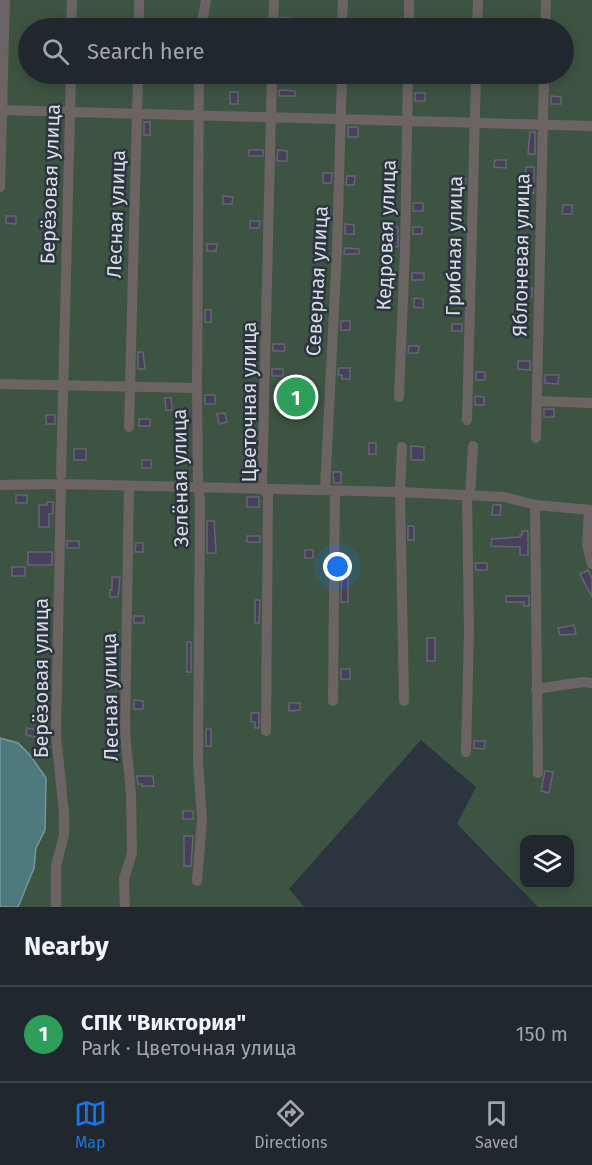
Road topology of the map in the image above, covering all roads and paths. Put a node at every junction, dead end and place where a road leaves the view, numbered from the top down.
1 (4, 0) edge
2 (72, 0) edge
3 (140, 0) edge
4 (206, 0) edge
5 (274, 0) edge
6 (343, 0) edge
7 (410, 0) edge
8 (478, 0) edge
9 (546, 0) edge
10 (71, 18) edge
11 (139, 18) edge
12 (203, 18) edge
13 (273, 18) edge
14 (342, 18) edge
15 (409, 18) edge
16 (477, 18) edge
17 (545, 18) edge
18 (71, 84) edge
19 (137, 84) edge
20 (199, 84) edge
21 (272, 84) edge
22 (342, 84) edge
23 (408, 84) edge
24 (476, 84) edge
25 (544, 84) edge
26 (1, 110) edge
27 (70, 112) junction
28 (136, 112) junction
29 (199, 115) junction
30 (271, 117) junction
31 (341, 118) junction
32 (407, 120) junction
33 (475, 122) junction
34 (543, 124) junction
35 (592, 126) edge
36 (0, 187) edge
37 (0, 384) edge
38 (63, 387) junction
39 (130, 387) junction
40 (197, 388) junction
41 (399, 397) dead end
42 (537, 401) junction
43 (592, 403) edge
44 (467, 420) dead end
45 (129, 427) dead end
46 (536, 438) dead end
47 (473, 446) dead end
48 (402, 447) dead end
49 (61, 480) junction
50 (0, 485) edge
51 (129, 486) junction
52 (198, 488) junction
53 (262, 488) junction
54 (330, 490) junction
55 (400, 492) junction
56 (469, 496) junction
57 (536, 505) junction
58 (591, 510) edge
59 (592, 564) edge
60 (592, 683) edge
61 (536, 688) junction
62 (333, 701) dead end
63 (404, 701) dead end
64 (266, 731) dead end
65 (466, 752) dead end
66 (538, 773) dead end
67 (197, 881) dead end
68 (56, 907) edge
69 (124, 907) edge

1 - 26 street
2 - 10 street
3 - 11 street
4 - 12 street
5 - 13 street
6 - 14 street
7 - 15 street
8 - 16 street
9 - 17 street
18 - 27 street, Берёзовая улица
19 - 28 street, Лесная улица
20 - 29 street, Зелёная улица
21 - 30 street, Цветочная улица
22 - 31 street, Северная улица
23 - 32 street, Кедровая улица
24 - 33 street, Грибная улица
25 - 34 street, Яблоневая улица
26 - 27 street
26 - 36 street
27 - 28 street
27 - 38 street, Берёзовая улица
28 - 29 street
28 - 39 street, Лесная улица
29 - 30 street
29 - 40 street, Зелёная улица
30 - 31 street
30 - 53 street, Цветочная улица
31 - 32 street
31 - 54 street, Северная улица
32 - 33 street
32 - 41 street, Кедровая улица
33 - 34 street
33 - 44 street, Грибная улица
34 - 35 street
34 - 42 street, Яблоневая улица
37 - 38 street
38 - 39 street
38 - 49 street, Берёзовая улица
39 - 40 street
39 - 45 street, Лесная улица
40 - 52 street, Зелёная улица
42 - 43 street
42 - 46 street, Яблоневая улица
47 - 56 street
48 - 55 street
49 - 50 street
49 - 51 street
49 - 68 street, Берёзовая улица
51 - 52 street
51 - 69 street, Лесная улица
52 - 53 street
52 - 67 street, Зелёная улица
53 - 54 street
53 - 64 street, Цветочная улица
54 - 55 street
54 - 62 street, Северная улица
55 - 56 street
55 - 63 street
56 - 57 street
56 - 65 street
57 - 58 street
57 - 61 street
58 - 59 street
60 - 61 street
61 - 66 street

